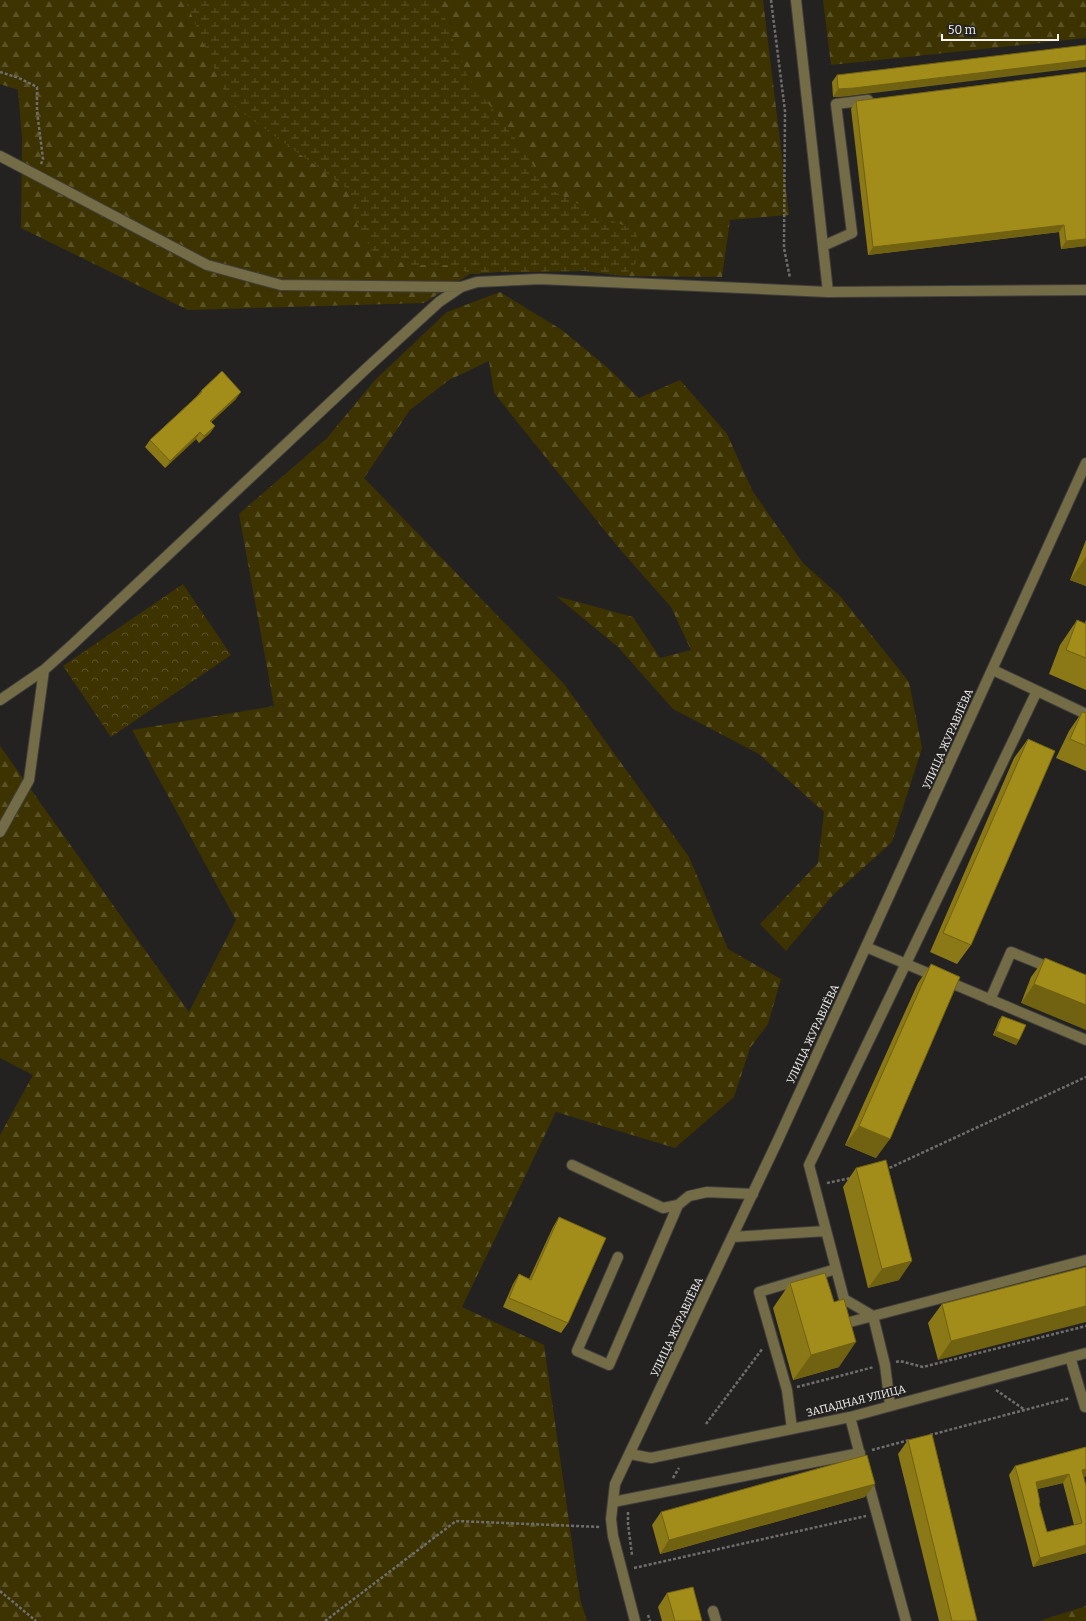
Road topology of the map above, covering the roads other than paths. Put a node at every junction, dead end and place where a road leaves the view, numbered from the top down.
1 (796, 0) edge
2 (875, 99) edge
3 (0, 156) edge
4 (823, 246) junction
5 (460, 287) junction
6 (1086, 290) edge
7 (828, 292) junction
8 (1086, 463) edge
9 (44, 670) junction
10 (993, 670) junction
11 (1037, 691) junction
12 (0, 700) edge
13 (1086, 714) edge
14 (0, 832) edge
15 (866, 947) junction
16 (906, 964) junction
17 (1066, 974) edge
18 (990, 1000) junction
19 (1086, 1040) edge
20 (572, 1165) dead end
21 (753, 1194) junction
22 (678, 1205) junction
23 (826, 1231) junction
24 (732, 1237) junction
25 (618, 1257) dead end
26 (1086, 1260) edge
27 (836, 1269) junction
28 (873, 1316) junction
29 (850, 1322) edge
30 (1086, 1353) edge
31 (1070, 1357) junction
32 (890, 1405) junction
33 (1084, 1407) dead end
34 (850, 1417) junction
35 (792, 1429) junction
36 (860, 1453) junction
37 (630, 1454) junction
38 (613, 1502) junction
39 (713, 1611) dead end
40 (635, 1621) edge
41 (716, 1621) edge
42 (906, 1621) edge

1 - 4 street
2 - 4 street
3 - 5 street
4 - 7 street
5 - 7 street
5 - 9 street
6 - 7 street
8 - 10 street, УЛИЦА ЖУРАВЛЁВА
9 - 12 street
9 - 14 street
10 - 11 street
10 - 15 street, УЛИЦА ЖУРАВЛЁВА
11 - 13 street
11 - 16 street
15 - 16 street
15 - 21 street, УЛИЦА ЖУРАВЛЁВА
16 - 18 street
16 - 23 street
17 - 18 street
18 - 19 street
20 - 22 street
21 - 22 street
21 - 24 street, УЛИЦА ЖУРАВЛЁВА
22 - 25 street
23 - 24 street
23 - 27 street
24 - 37 street, УЛИЦА ЖУРАВЛЁВА
26 - 28 street
27 - 28 street
27 - 35 street
28 - 29 street
28 - 32 street
30 - 31 street, ЗАПАДНАЯ УЛИЦА
31 - 32 street, ЗАПАДНАЯ УЛИЦА
31 - 33 street
32 - 34 street, ЗАПАДНАЯ УЛИЦА
34 - 35 street, ЗАПАДНАЯ УЛИЦА
34 - 36 street
35 - 37 street, ЗАПАДНАЯ УЛИЦА
36 - 38 street
36 - 42 street
37 - 38 street, УЛИЦА ЖУРАВЛЁВА
38 - 40 street, УЛИЦА ЖУРАВЛЁВА
39 - 41 street

